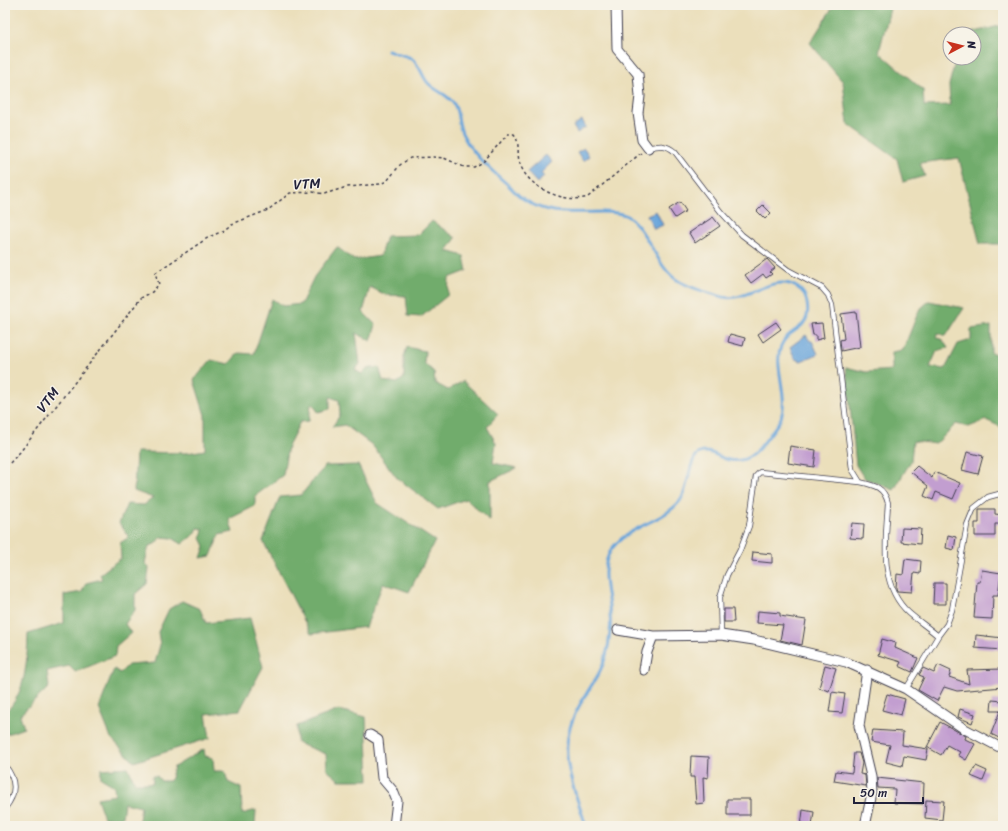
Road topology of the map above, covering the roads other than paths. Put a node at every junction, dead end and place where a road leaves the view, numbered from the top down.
1 (616, 5) edge
2 (648, 148) joint
3 (860, 482) junction
4 (1003, 493) edge
5 (618, 630) dead end
6 (721, 635) junction
7 (653, 636) junction
8 (938, 636) junction
9 (644, 670) dead end
10 (867, 670) junction
11 (906, 689) junction
12 (370, 735) dead end
13 (1003, 749) edge
14 (5, 766) edge
15 (5, 808) edge
16 (394, 826) edge
17 (865, 826) edge

1 - 2 street
2 - 3 lane
3 - 6 lane
3 - 8 lane
4 - 8 lane
5 - 7 street
6 - 7 street
6 - 10 street
7 - 9 street
8 - 11 lane
10 - 11 street
10 - 17 street
11 - 13 street
12 - 16 street
14 - 15 lane

